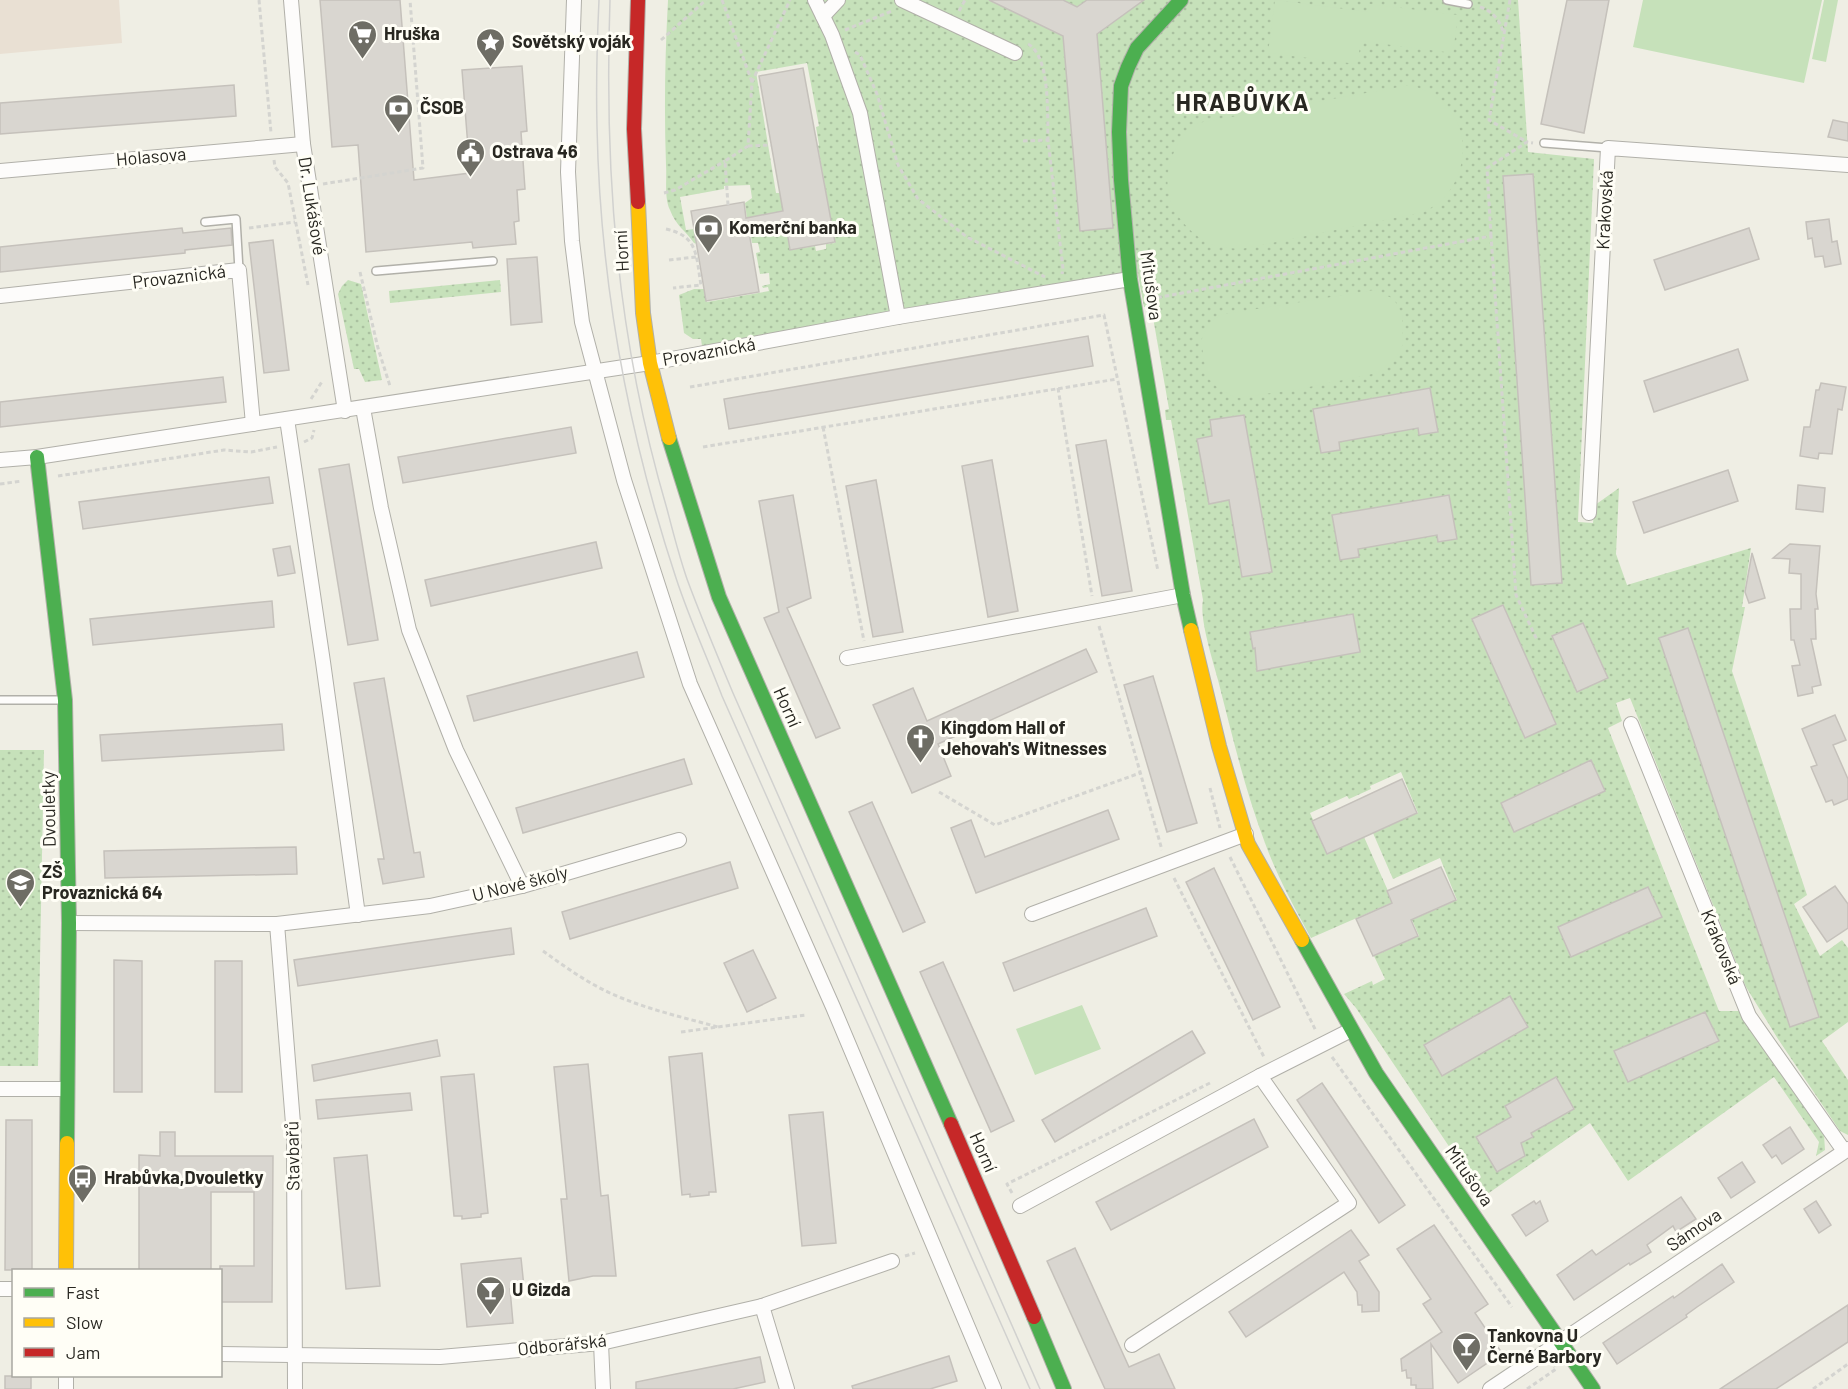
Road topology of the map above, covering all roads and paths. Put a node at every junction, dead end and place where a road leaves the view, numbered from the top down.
1 (291, 0) edge
2 (410, 0) edge
3 (574, 0) edge
4 (638, 0) edge
5 (706, 0) edge
6 (722, 0) edge
7 (790, 0) edge
8 (815, 0) edge
9 (838, 0) edge
10 (965, 0) edge
11 (1181, 0) edge
12 (1447, 0) edge
13 (1510, 0) edge
14 (906, 2) edge
15 (1468, 4) joint
16 (959, 11) dead end
17 (823, 16) junction
18 (1503, 33) junction
19 (832, 35) junction
20 (662, 40) dead end
21 (1015, 54) dead end
22 (752, 82) junction
23 (1023, 141) dead end
24 (1527, 142) junction
25 (1544, 143) joint
26 (303, 144) junction
27 (771, 145) dead end
28 (748, 146) junction
29 (1608, 148) junction
30 (725, 161) junction
31 (1848, 165) edge
32 (0, 171) edge
33 (309, 186) junction
34 (664, 193) dead end
35 (728, 205) dead end
36 (205, 222) dead end
37 (295, 222) dead end
38 (237, 229) junction
39 (666, 229) dead end
40 (1491, 236) junction
41 (696, 257) junction
42 (669, 260) dead end
43 (493, 261) dead end
44 (239, 270) junction
45 (376, 271) dead end
46 (360, 272) dead end
47 (1061, 276) dead end
48 (1050, 279) dead end
49 (1130, 279) junction
50 (673, 288) dead end
51 (0, 296) edge
52 (1134, 302) junction
53 (898, 317) junction
54 (650, 363) junction
55 (594, 371) junction
56 (1117, 379) junction
57 (390, 386) dead end
58 (690, 387) dead end
59 (1058, 388) junction
60 (363, 408) junction
61 (345, 411) junction
62 (287, 419) junction
63 (253, 424) junction
64 (824, 427) junction
65 (704, 447) dead end
66 (37, 457) junction
67 (0, 460) edge
68 (1588, 513) dead end
69 (1183, 595) junction
70 (1164, 598) junction
71 (1094, 611) junction
72 (1537, 640) dead end
73 (866, 654) junction
74 (847, 658) dead end
75 (65, 699) junction
76 (0, 700) edge
77 (1631, 724) dead end
78 (1140, 773) junction
79 (1209, 784) dead end
80 (939, 792) dead end
81 (1245, 834) junction
82 (679, 840) dead end
83 (1223, 842) junction
84 (1166, 864) junction
85 (522, 886) junction
86 (1032, 914) dead end
87 (358, 915) junction
88 (69, 923) junction
89 (277, 924) junction
90 (543, 951) dead end
91 (806, 1015) dead end
92 (718, 1027) junction
93 (1351, 1030) junction
94 (681, 1032) dead end
95 (1323, 1044) junction
96 (1254, 1062) dead end
97 (1260, 1076) junction
98 (1211, 1083) dead end
99 (0, 1089) edge
100 (67, 1089) junction
101 (1846, 1150) edge
102 (1020, 1206) joint
103 (892, 1261) dead end
104 (66, 1269) edge
105 (762, 1305) junction
106 (1517, 1314) dead end
107 (1561, 1341) junction
108 (601, 1343) junction
109 (1132, 1345) dead end
110 (1544, 1352) junction
111 (222, 1354) edge
112 (295, 1354) junction
113 (1848, 1365) edge
114 (295, 1389) edge
115 (603, 1389) edge
116 (787, 1389) edge
117 (994, 1389) edge
118 (1065, 1389) edge
119 (1490, 1389) edge
120 (1527, 1389) edge
121 (1593, 1389) edge
122 (1813, 1389) edge

1 - 26 street, Dr. Lukášové
2 - 33 path
3 - 55 street
4 - 54 street, Horní
5 - 20 path
6 - 22 path
7 - 22 path
8 - 17 street
9 - 17 street
10 - 16 path
11 - 49 street, Mitušova
12 - 15 lane
13 - 18 path
14 - 19 path
14 - 21 street
15 - 18 path
17 - 19 street
18 - 24 path
19 - 48 path
19 - 53 street
22 - 28 path
23 - 47 path
24 - 25 path
24 - 40 path
25 - 29 lane
26 - 32 street, Holasova
26 - 33 street, Dr. Lukášové
27 - 28 path
28 - 30 path
29 - 31 street, Krakovská
29 - 68 street, Krakovská
30 - 34 path
30 - 35 path
33 - 61 street, Dr. Lukášové
36 - 38 lane
37 - 38 path
38 - 44 lane
39 - 41 path
40 - 52 path
40 - 72 path
41 - 42 path
41 - 50 path
43 - 45 lane
44 - 51 street, Provaznická
44 - 63 street, Provaznická
46 - 57 path
49 - 52 street, Mitušova
49 - 53 street, Provaznická
52 - 69 street, Mitušova
53 - 54 street, Provaznická
54 - 55 street, Provaznická
54 - 118 street, Horní
55 - 60 street, Provaznická
55 - 117 street
56 - 58 path
56 - 59 path
56 - 70 path
59 - 64 path
59 - 71 path
60 - 61 street, Provaznická
60 - 85 street
61 - 62 street, Provaznická
62 - 63 street, Provaznická
62 - 87 street
63 - 66 street, Provaznická
64 - 65 path
64 - 73 path
66 - 67 street, Provaznická
66 - 75 street, Dvouletky
69 - 70 street
69 - 81 street, Mitušova
70 - 71 street
71 - 73 street
71 - 78 path
73 - 74 street
75 - 76 lane
75 - 88 street, Dvouletky
77 - 101 street, Krakovská
78 - 80 path
78 - 84 path
79 - 83 path
81 - 83 street
81 - 93 street, Mitušova
82 - 85 street, U Nové školy
83 - 84 street
83 - 95 path
84 - 86 street
84 - 96 path
85 - 87 street, U Nové školy
87 - 89 street, U Nové školy
88 - 89 street, U Nové školy
88 - 100 street, Dvouletky
89 - 112 street, Stavbařů
90 - 92 path
91 - 92 path
92 - 94 path
93 - 95 street
93 - 107 street, Mitušova
95 - 97 street
95 - 106 path
97 - 102 street
97 - 109 street
98 - 102 path
99 - 100 street
100 - 104 street, Dvouletky
101 - 107 street, Sámova
103 - 105 street, Odborářská
105 - 108 street, Odborářská
105 - 116 street
107 - 110 street, Sámova
107 - 121 street
108 - 112 street, Odborářská
108 - 115 street
110 - 119 street, Sámova
110 - 120 path
111 - 112 street, Odborářská
112 - 114 street, Stavbařů
113 - 122 path

